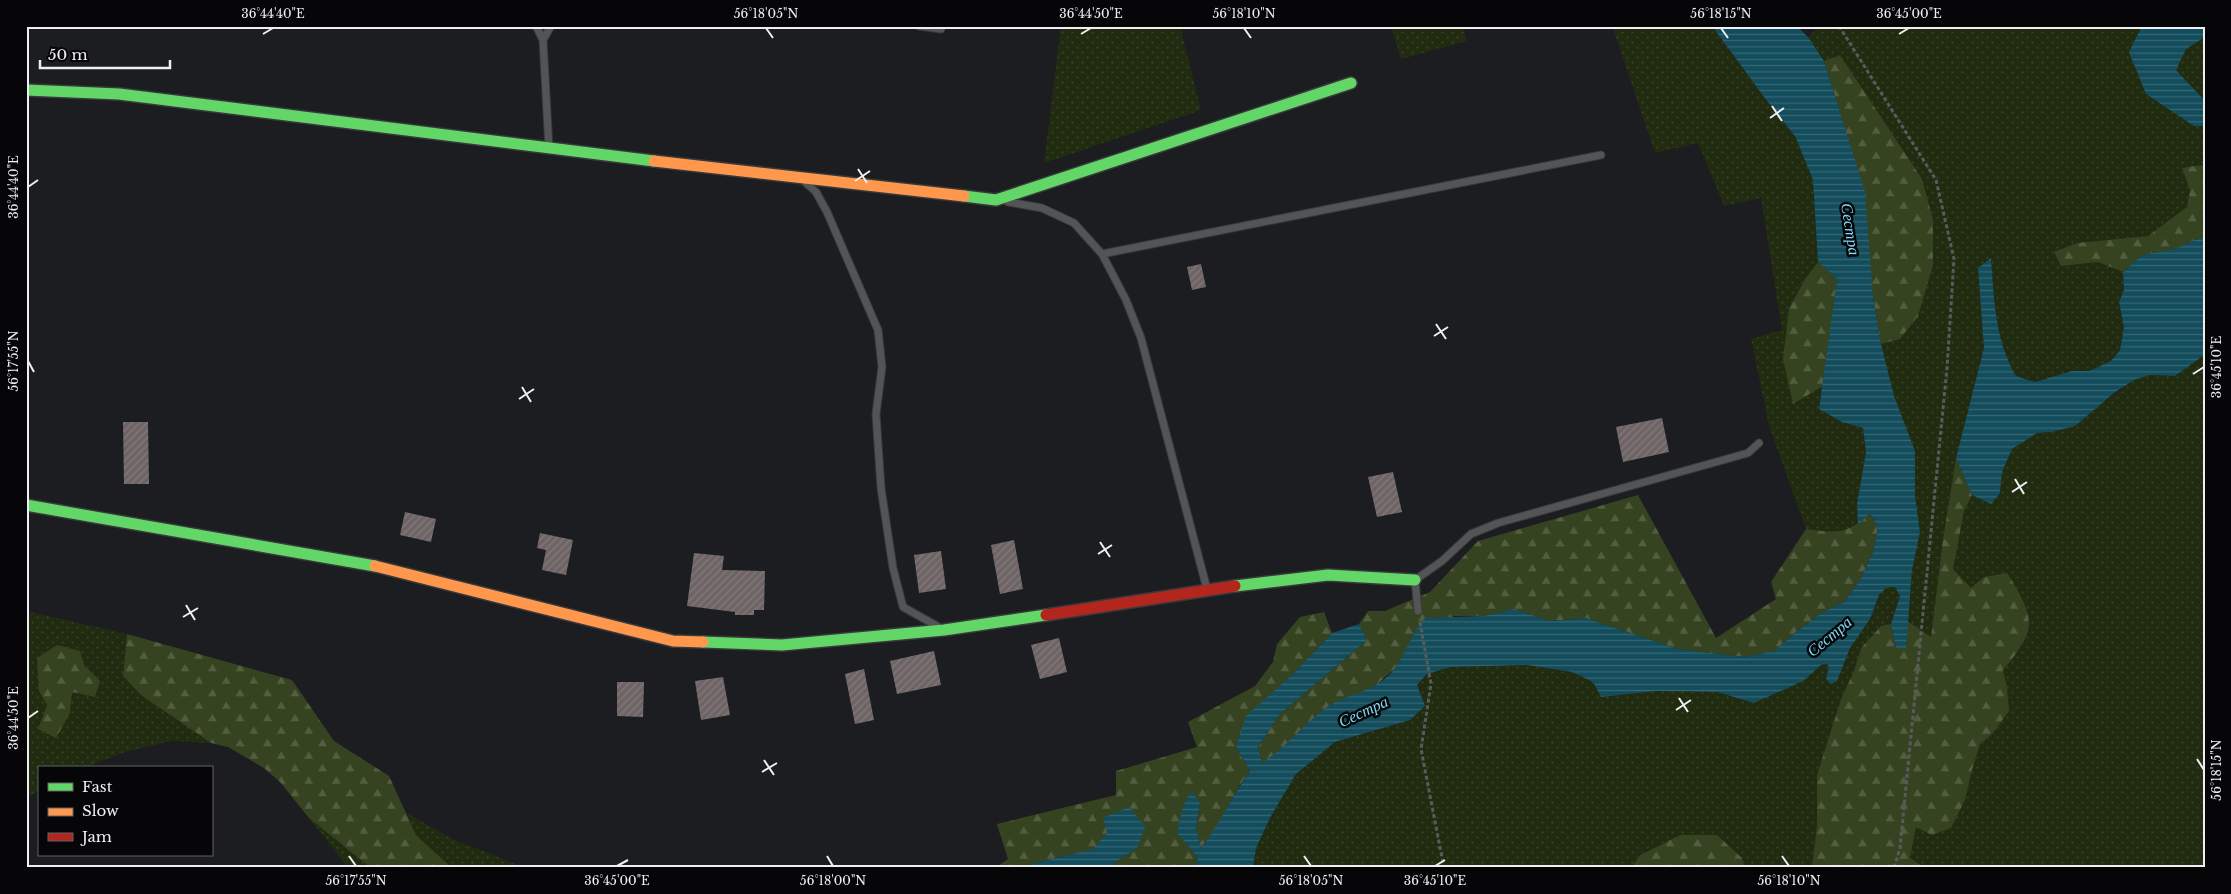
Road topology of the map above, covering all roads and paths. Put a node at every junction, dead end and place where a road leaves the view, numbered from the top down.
1 (536, 26) edge
2 (551, 26) edge
3 (919, 26) edge
4 (1839, 26) edge
5 (941, 29) dead end
6 (543, 40) junction
7 (1351, 83) dead end
8 (26, 90) edge
9 (549, 149) junction
10 (1601, 155) dead end
11 (803, 180) junction
12 (996, 200) junction
13 (1102, 254) junction
14 (1759, 443) dead end
15 (26, 505) edge
16 (1415, 580) junction
17 (1207, 590) junction
18 (1418, 612) joint
19 (944, 630) junction
20 (1444, 868) edge
21 (1894, 868) edge

1 - 6 lane
2 - 6 lane
3 - 5 lane
4 - 21 path
6 - 9 lane
7 - 12 street
8 - 9 street
9 - 11 street
10 - 13 lane
11 - 12 street
11 - 19 lane
12 - 13 lane
13 - 17 lane
14 - 16 lane
15 - 19 street
16 - 17 street
16 - 18 lane
17 - 19 street
18 - 20 path

